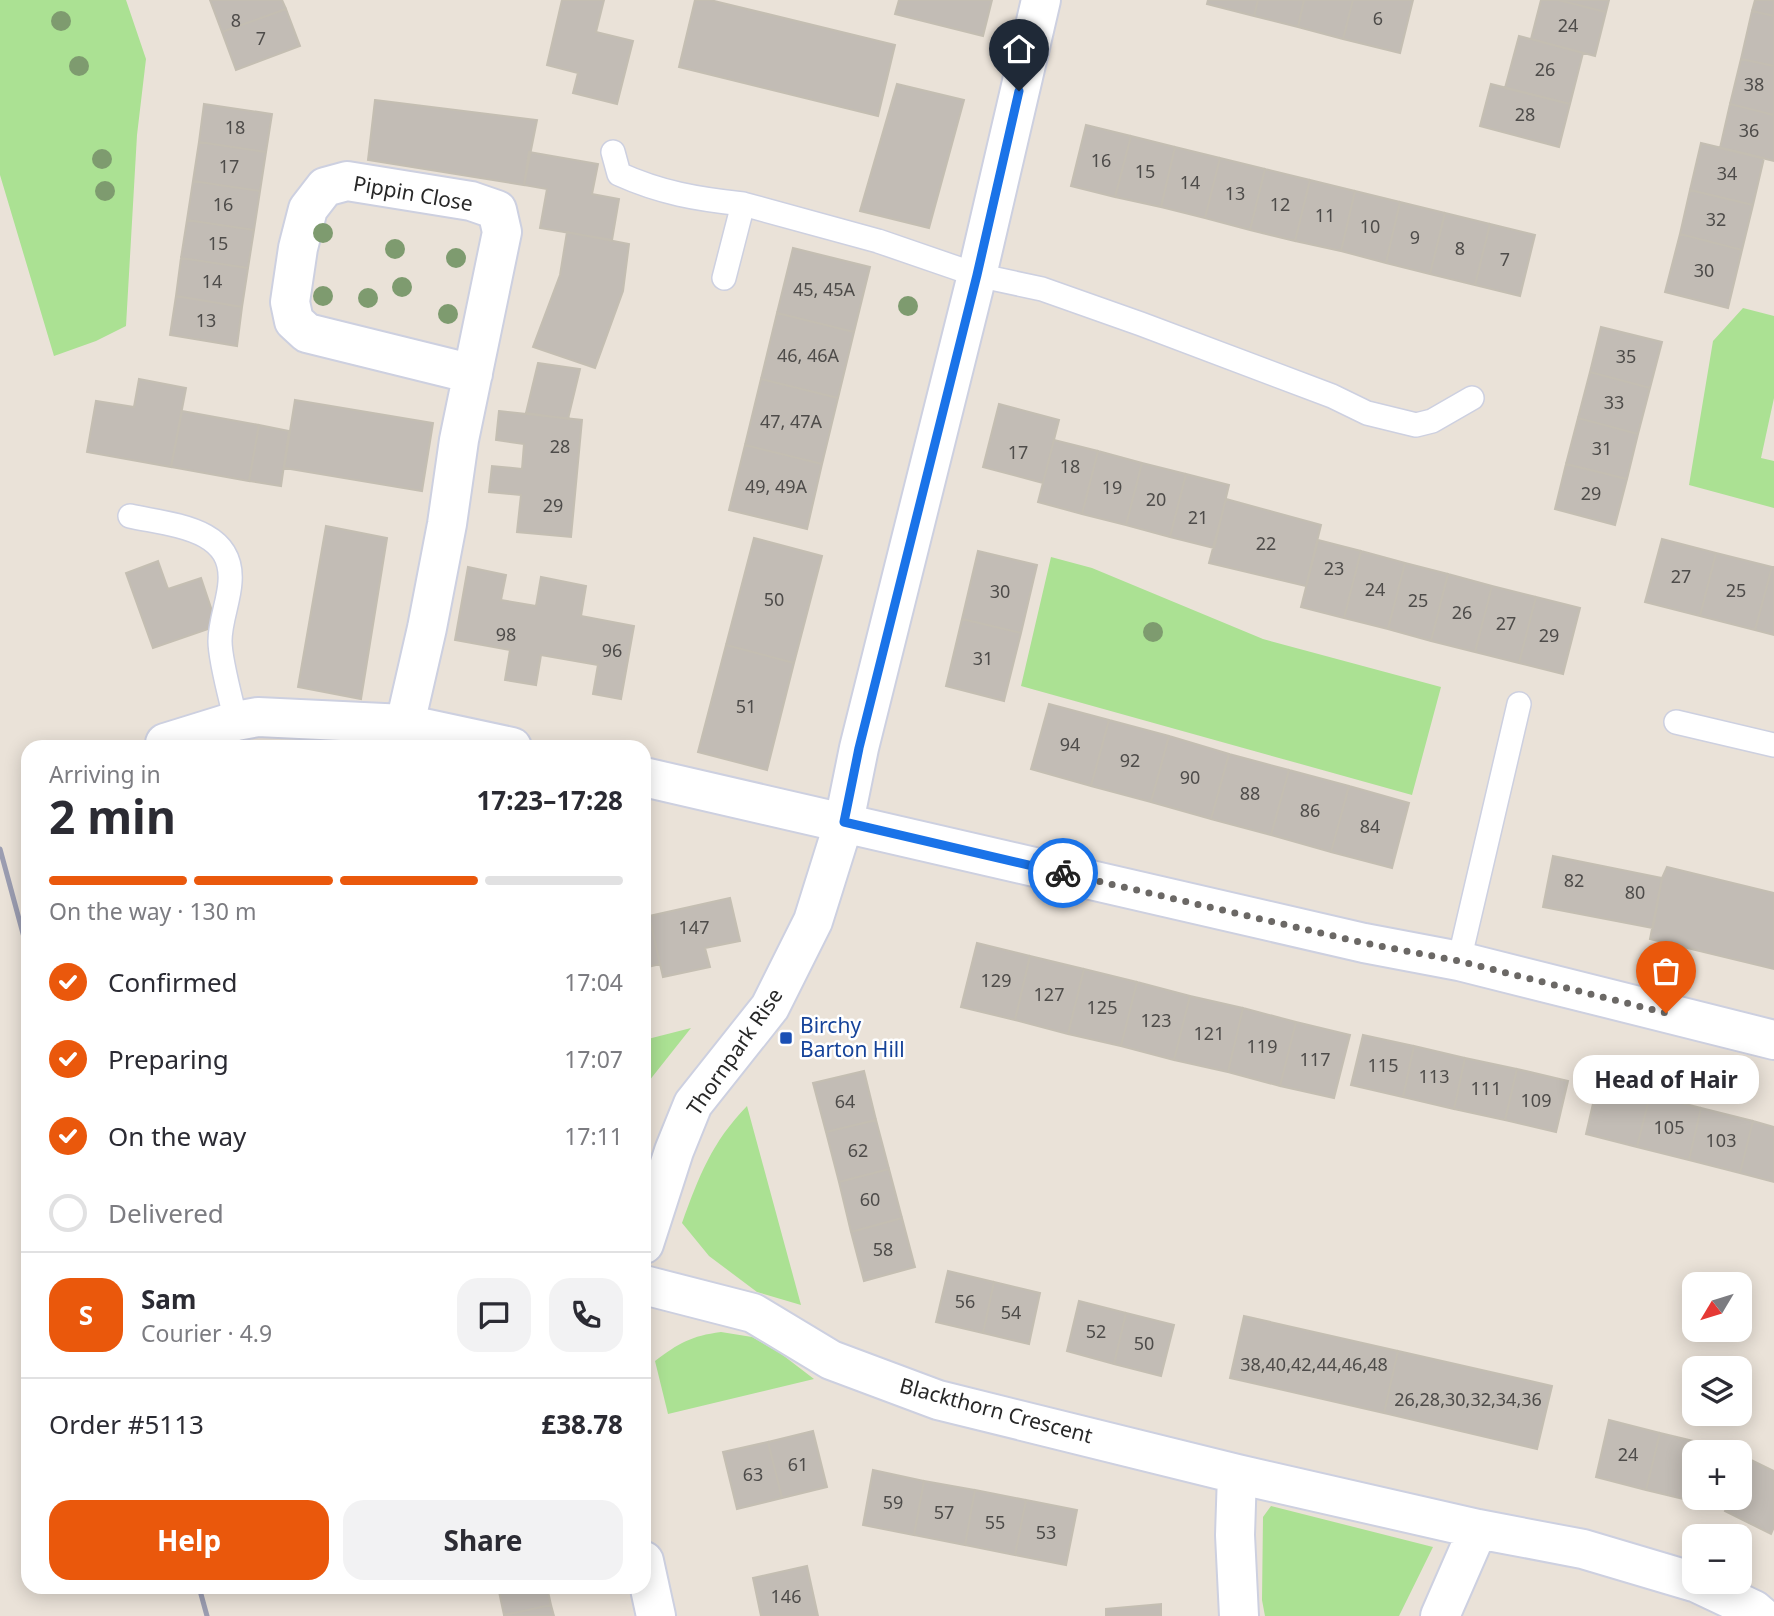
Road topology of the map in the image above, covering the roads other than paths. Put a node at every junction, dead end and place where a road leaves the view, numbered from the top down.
1 (1041, 0) edge
2 (613, 152) dead end
3 (743, 204) junction
4 (977, 275) junction
5 (724, 278) dead end
6 (473, 374) junction
7 (1472, 398) dead end
8 (130, 516) dead end
9 (1519, 704) dead end
10 (236, 721) junction
11 (1676, 722) dead end
12 (405, 724) junction
13 (175, 740) edge
14 (479, 740) edge
15 (1774, 745) edge
16 (651, 779) edge
17 (844, 822) junction
18 (1459, 961) junction
19 (1774, 1040) edge
20 (651, 1222) edge
21 (651, 1287) edge
22 (1237, 1474) junction
23 (1478, 1529) junction
24 (1682, 1578) edge
25 (651, 1593) edge
26 (1720, 1594) edge
27 (656, 1616) edge
28 (1239, 1616) edge
29 (1440, 1616) edge
30 (1761, 1616) edge

1 - 4 street, Thornpark Rise
2 - 3 lane
3 - 4 lane
3 - 5 lane
4 - 7 lane
4 - 17 street, Thornpark Rise
6 - 6 street, Pippin Close
6 - 12 street, Pippin Close
8 - 10 lane
9 - 18 lane
10 - 12 street
10 - 13 street
11 - 15 lane
12 - 14 street
16 - 17 street
17 - 18 street
17 - 20 street, Thornpark Rise
18 - 19 street
21 - 22 street, Blackthorn Crescent
22 - 23 street, Blackthorn Crescent
22 - 28 street
23 - 24 street, Blackthorn Crescent
23 - 29 street
25 - 27 street
26 - 30 street, Blackthorn Crescent

